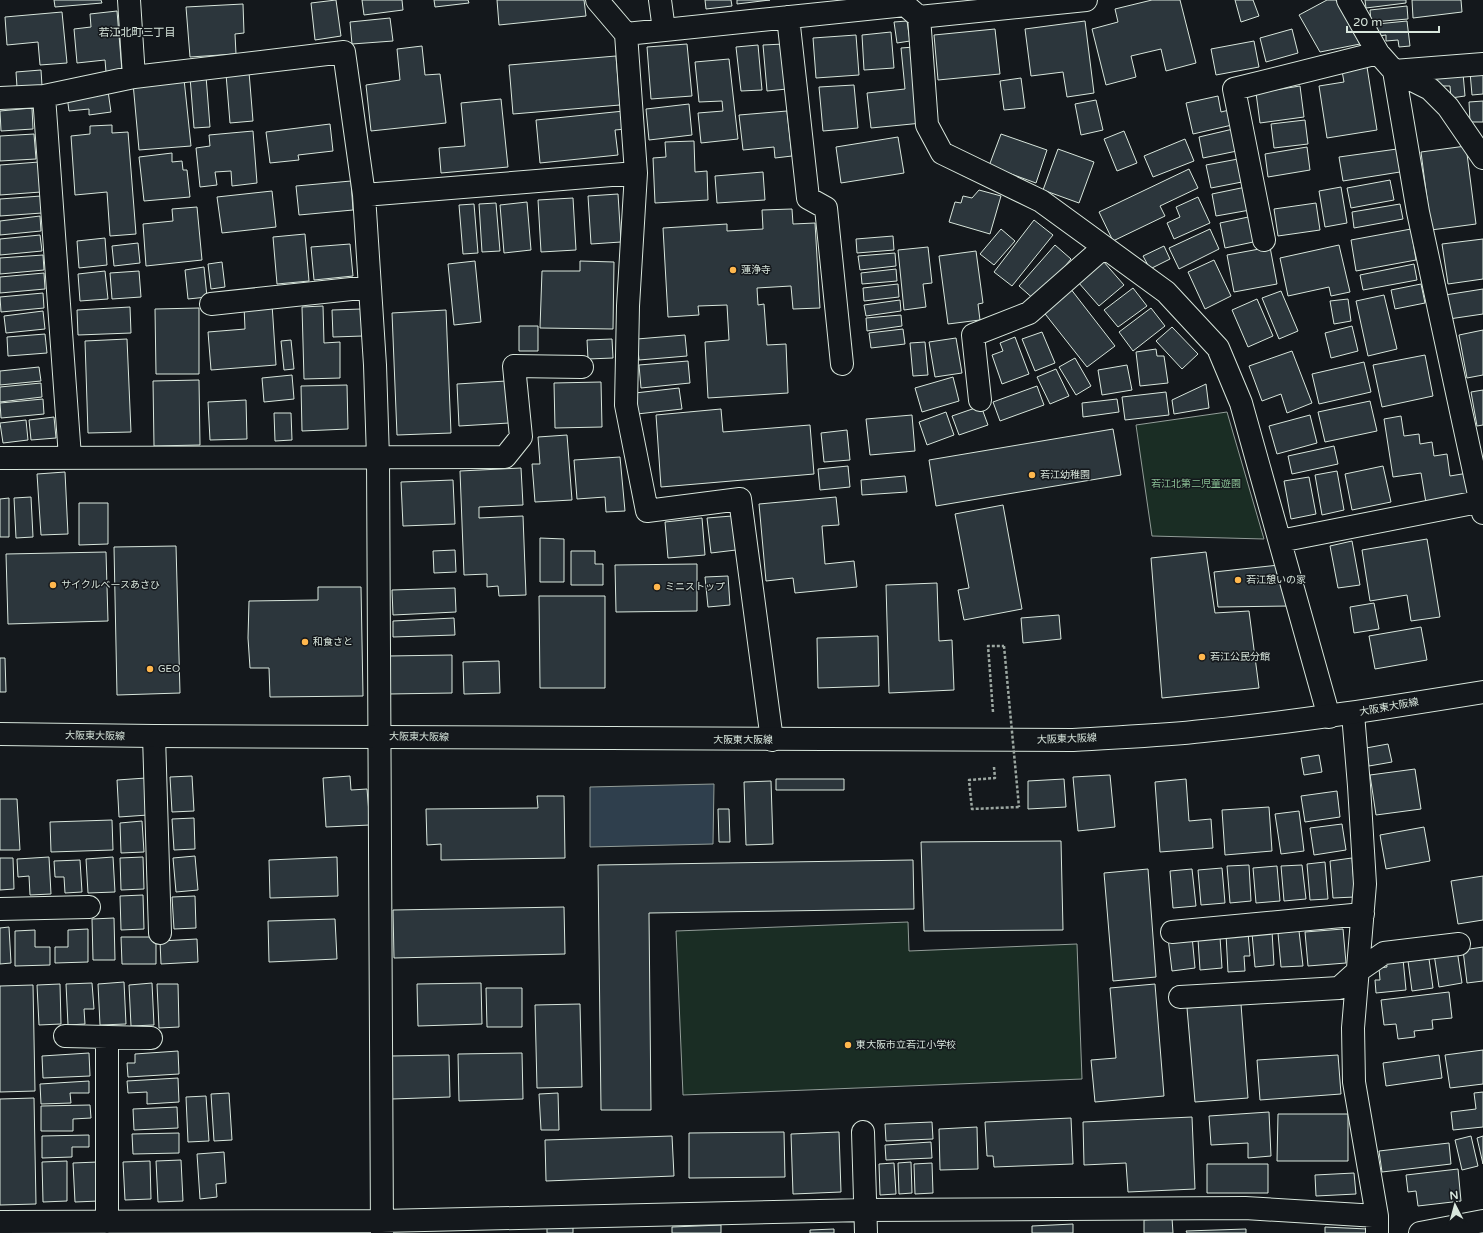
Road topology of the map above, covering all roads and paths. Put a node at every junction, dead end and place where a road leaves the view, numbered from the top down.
1 (129, 0) edge
2 (597, 0) edge
3 (660, 0) edge
4 (1086, 0) edge
5 (1348, 0) edge
6 (909, 7) edge
7 (788, 17) junction
8 (664, 30) junction
9 (626, 34) junction
10 (1378, 53) junction
11 (1483, 64) edge
12 (1394, 71) junction
13 (134, 77) junction
14 (44, 96) junction
15 (0, 98) edge
16 (1483, 158) edge
17 (636, 173) junction
18 (364, 195) junction
19 (1264, 240) dead end
20 (1104, 247) junction
21 (370, 287) junction
22 (211, 304) dead end
23 (842, 364) dead end
24 (582, 367) dead end
25 (980, 400) dead end
26 (70, 457) junction
27 (0, 458) edge
28 (378, 458) junction
29 (1482, 505) edge
30 (1280, 541) junction
31 (1483, 692) edge
32 (993, 713) dead end
33 (1353, 714) junction
34 (1329, 717) junction
35 (0, 734) edge
36 (154, 736) junction
37 (379, 736) junction
38 (772, 740) junction
39 (995, 778) dead end
40 (89, 908) dead end
41 (0, 909) edge
42 (1363, 914) junction
43 (1172, 932) dead end
44 (160, 933) dead end
45 (1459, 944) dead end
46 (1358, 971) junction
47 (1180, 997) dead end
48 (65, 1036) dead end
49 (107, 1037) junction
50 (151, 1038) dead end
51 (863, 1132) dead end
52 (865, 1210) junction
53 (1483, 1221) edge
54 (0, 1222) edge
55 (107, 1222) junction
56 (1378, 1225) edge
57 (158, 1227) edge
58 (236, 1227) edge
59 (382, 1227) edge
60 (866, 1233) edge
61 (1420, 1233) edge

1 - 13 street
2 - 9 street
3 - 8 street
4 - 6 street
5 - 10 street
6 - 7 street
6 - 20 street
7 - 8 street
7 - 23 street
8 - 9 street
9 - 17 street
10 - 12 street
10 - 19 street
11 - 12 street
12 - 16 street
12 - 29 street
13 - 14 street
13 - 18 street
14 - 15 street
14 - 26 street
17 - 18 street
17 - 38 street
18 - 21 street
20 - 25 street
20 - 30 street
21 - 22 street
21 - 28 street
24 - 28 street
26 - 27 street
26 - 28 street
28 - 37 street
29 - 30 street
30 - 34 street
31 - 33 street, 大阪東大阪線
32 - 39 path, bridge
33 - 34 street, 大阪東大阪線
33 - 42 street
34 - 38 street, 大阪東大阪線
35 - 36 street, 大阪東大阪線
36 - 37 street, 大阪東大阪線
36 - 44 street
37 - 38 street, 大阪東大阪線
37 - 59 street
40 - 41 street
42 - 43 street
42 - 46 street
45 - 46 street
46 - 47 street
46 - 56 street
48 - 49 street
49 - 50 street
49 - 55 street
51 - 52 street
52 - 56 street
52 - 59 street
52 - 60 street
53 - 61 street
54 - 55 street
55 - 57 street
57 - 58 street
58 - 59 street

